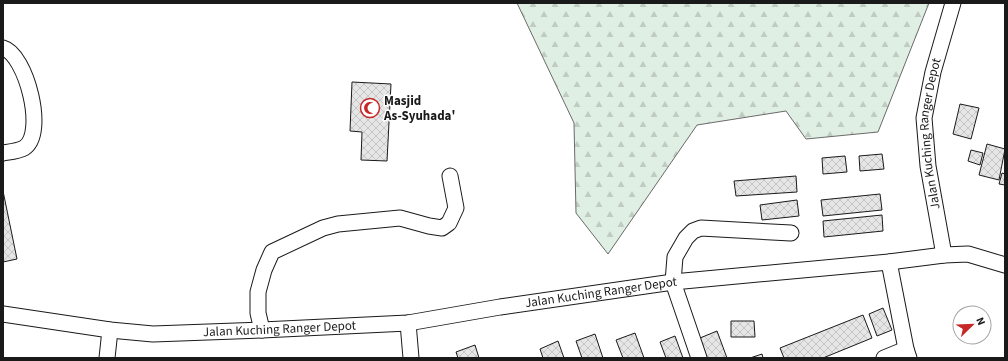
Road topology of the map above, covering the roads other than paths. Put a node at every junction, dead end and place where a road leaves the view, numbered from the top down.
1 (953, 3) edge
2 (3, 48) edge
3 (3, 154) edge
4 (450, 176) dead end
5 (791, 233) dead end
6 (944, 255) junction
7 (889, 262) junction
8 (1005, 265) edge
9 (673, 282) junction
10 (3, 314) edge
11 (408, 323) junction
12 (110, 330) junction
13 (262, 330) junction
14 (907, 353) edge
15 (107, 358) edge
16 (411, 358) edge
17 (700, 358) edge
18 (884, 358) edge

1 - 6 street, Jalan Kuching Ranger Depot
2 - 3 street
4 - 13 street
5 - 9 street
6 - 7 street, Jalan Kuching Ranger Depot
6 - 8 street
7 - 9 street, Jalan Kuching Ranger Depot
7 - 14 street
9 - 11 street, Jalan Kuching Ranger Depot
9 - 17 street
10 - 12 street, Jalan Kuching Ranger Depot
11 - 13 street, Jalan Kuching Ranger Depot
11 - 16 street
12 - 13 street, Jalan Kuching Ranger Depot
12 - 15 street
14 - 18 street

